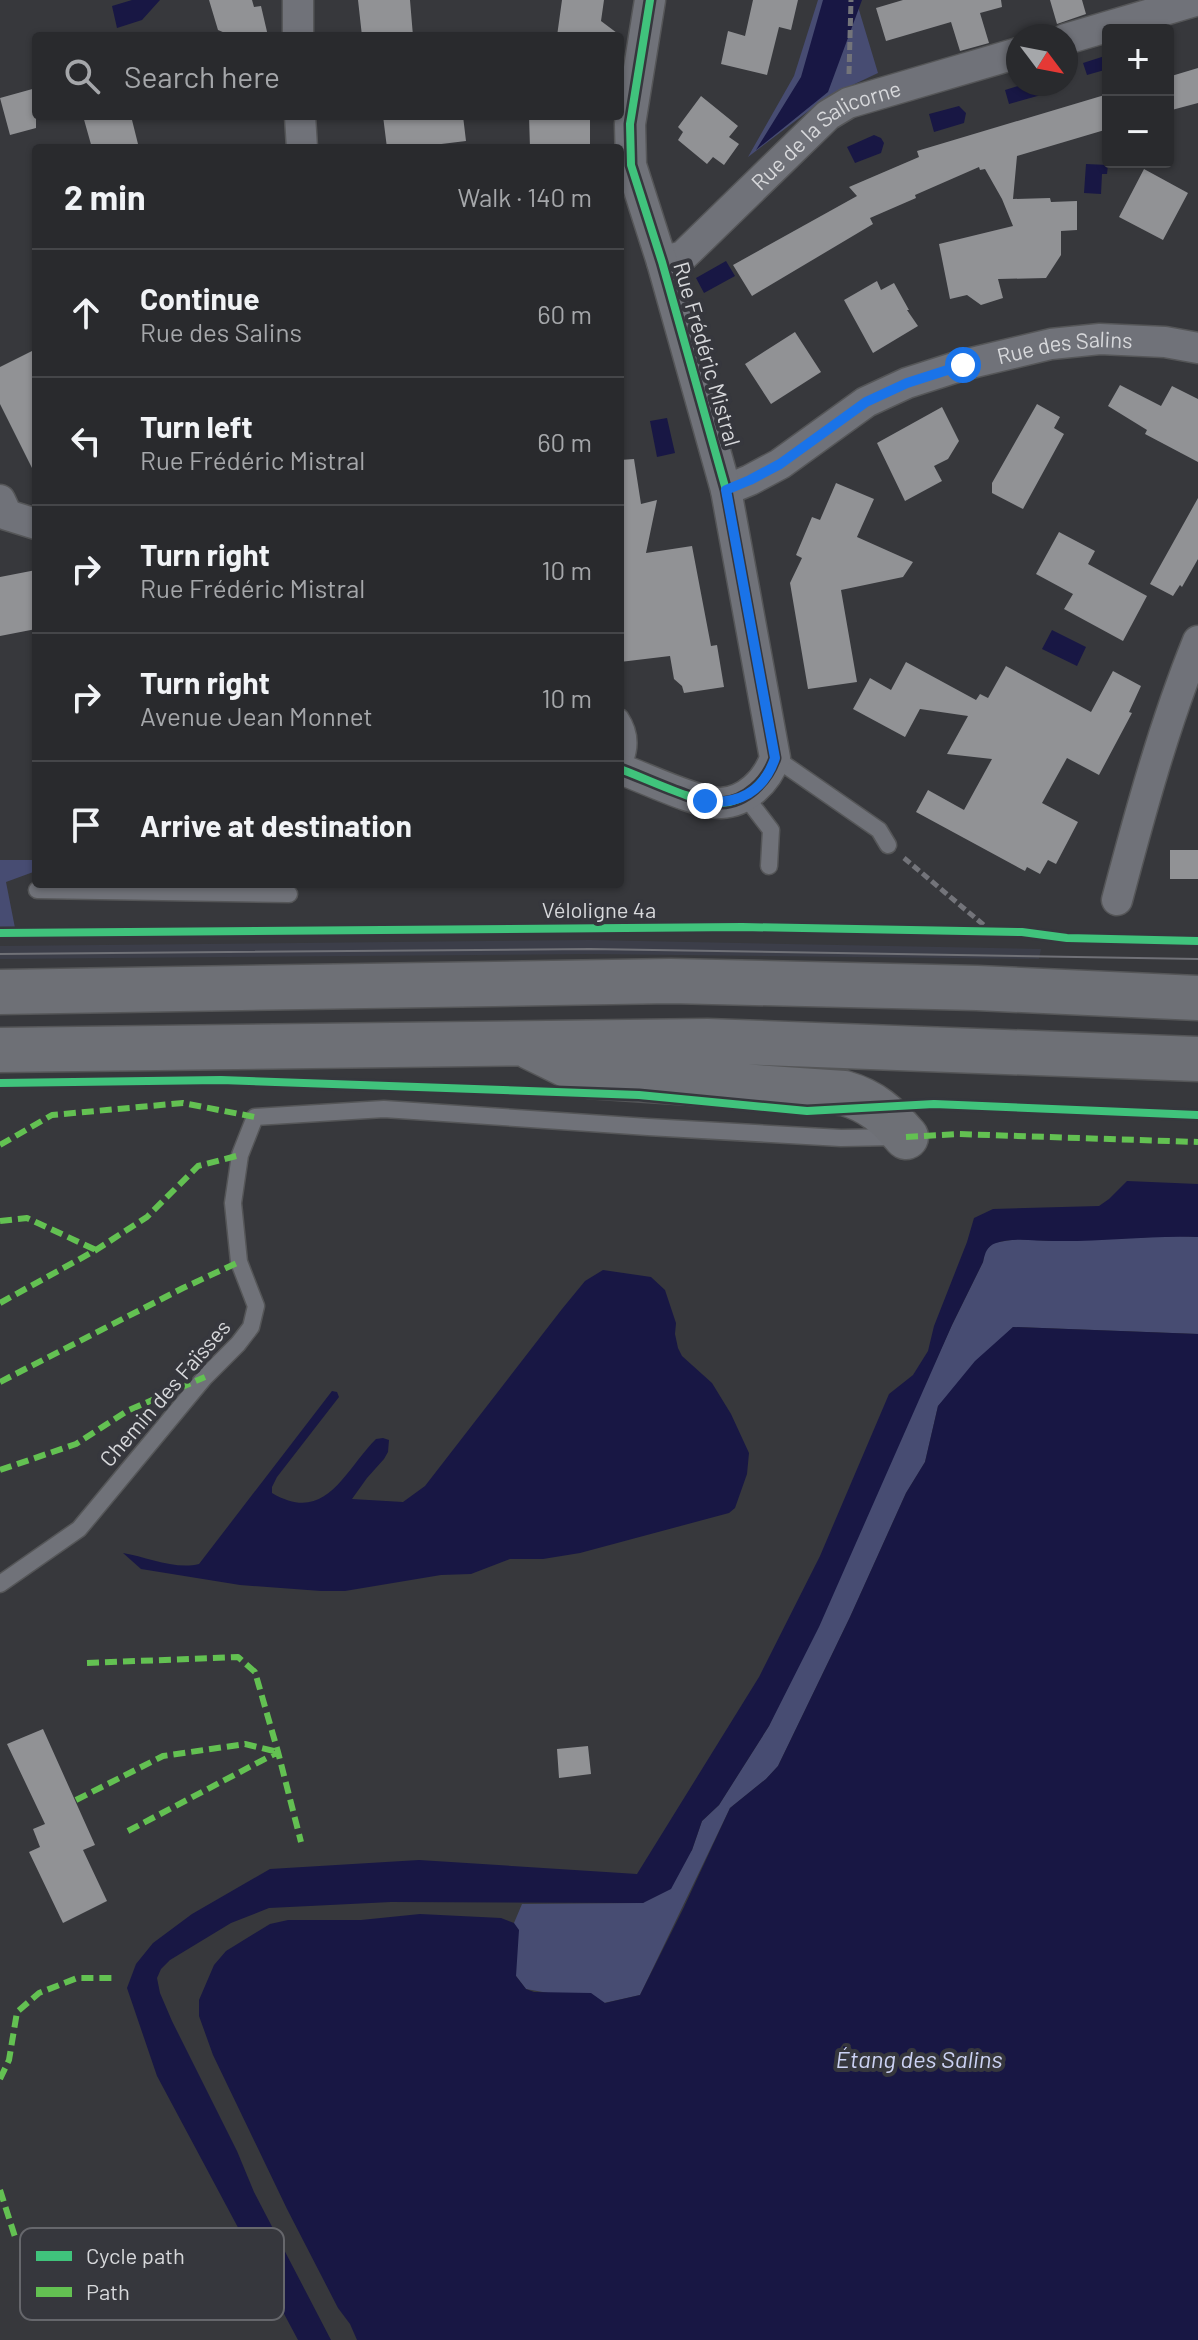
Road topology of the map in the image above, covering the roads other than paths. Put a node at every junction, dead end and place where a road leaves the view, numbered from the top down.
1 (298, 0) edge
2 (650, 0) edge
3 (1198, 0) edge
4 (298, 32) edge
5 (1078, 35) edge
6 (1006, 57) edge
7 (300, 120) edge
8 (302, 144) edge
9 (662, 262) junction
10 (1198, 348) edge
11 (726, 490) junction
12 (2, 513) edge
13 (32, 523) edge
14 (1198, 641) edge
15 (624, 725) edge
16 (775, 758) junction
17 (624, 763) edge
18 (624, 770) edge
19 (742, 798) junction
20 (888, 845) road end
21 (769, 866) dead end
22 (228, 889) edge
23 (37, 890) dead end
24 (289, 894) dead end
25 (1117, 900) dead end
26 (0, 992) edge
27 (1198, 998) edge
28 (521, 1043) junction
29 (0, 1050) edge
30 (1198, 1059) edge
31 (906, 1137) joint
32 (0, 1584) edge

1 - 4 street
2 - 9 street, Rue Frédéric Mistral
3 - 5 street
6 - 9 street, Rue de la Salicorne
7 - 8 street
9 - 11 street, Rue Frédéric Mistral
10 - 11 street, Rue des Salins
11 - 16 street, Rue Frédéric Mistral
12 - 13 street
14 - 25 street
15 - 17 lane
16 - 19 street
16 - 20 lane
18 - 19 street
19 - 21 lane
22 - 23 lane
22 - 24 lane
26 - 27 highway
28 - 29 highway
28 - 30 highway
28 - 31 highway
31 - 32 lane, Chemin des Faïsses

